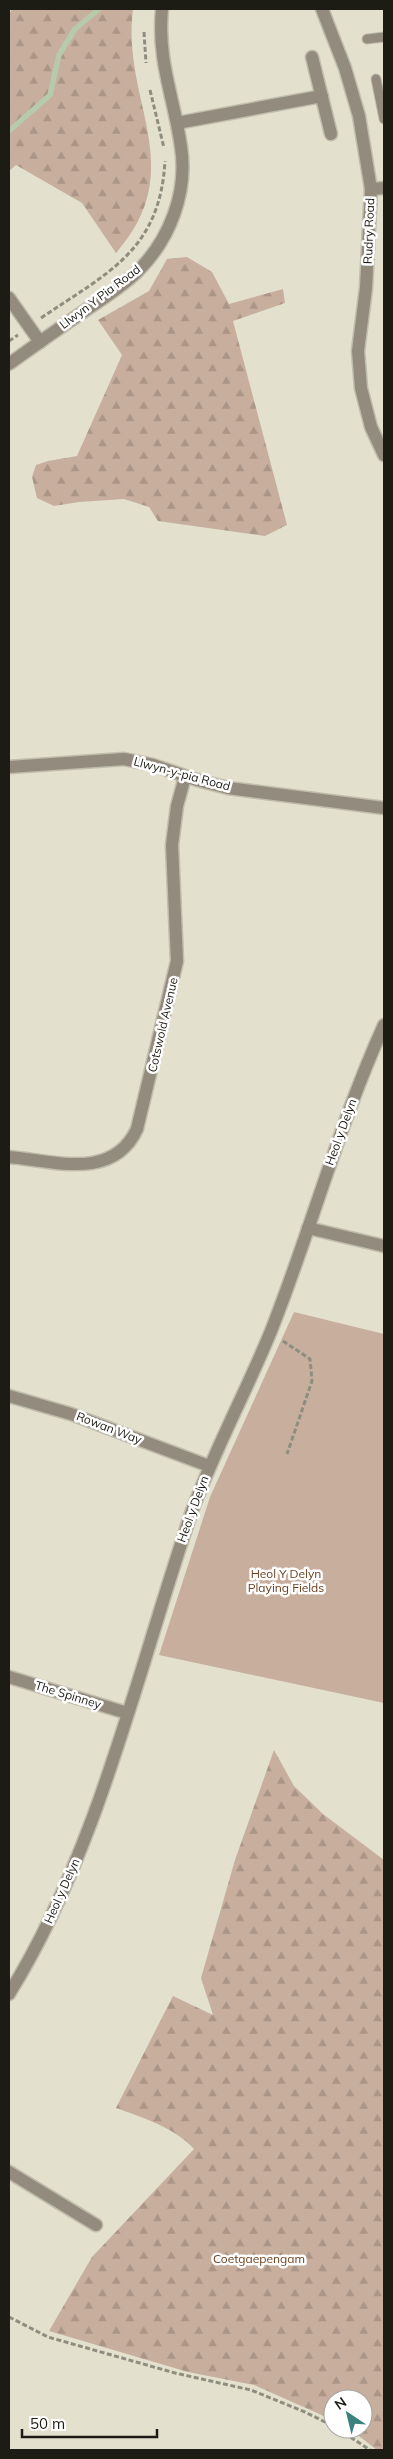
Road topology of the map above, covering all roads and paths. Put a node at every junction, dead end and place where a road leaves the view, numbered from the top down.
1 (162, 9) edge
2 (322, 9) edge
3 (384, 37) edge
4 (367, 40) dead end
5 (312, 57) dead end
6 (376, 79) dead end
7 (150, 90) dead end
8 (322, 96) junction
9 (384, 119) edge
10 (177, 123) junction
11 (331, 134) dead end
12 (384, 188) edge
13 (371, 189) junction
14 (9, 298) edge
15 (30, 326) junction
16 (9, 341) edge
17 (40, 342) junction
18 (9, 364) edge
19 (384, 455) edge
20 (9, 767) edge
21 (185, 777) junction
22 (384, 808) edge
23 (384, 1025) edge
24 (9, 1156) edge
25 (308, 1228) junction
26 (384, 1246) edge
27 (270, 1332) junction
28 (9, 1396) edge
29 (287, 1454) dead end
30 (208, 1466) junction
31 (9, 1677) edge
32 (126, 1713) junction
33 (9, 1994) edge
34 (9, 2172) edge
35 (96, 2225) dead end
36 (9, 2316) edge
37 (323, 2421) edge
38 (353, 2439) edge
39 (370, 2450) edge

1 - 10 street, Llwyn Y Pia Road
2 - 13 street, Rudry Road
3 - 4 lane
5 - 8 street
6 - 9 lane
7 - 15 path
8 - 10 street
8 - 11 street
10 - 17 street, Llwyn Y Pia Road
12 - 13 street
13 - 19 street, Rudry Road
14 - 15 street
15 - 16 path
15 - 17 street
17 - 18 street, Llwyn Y Pia Road
20 - 21 street, Llwyn-y-pia Road
21 - 22 street, Llwyn-y-pia Road
21 - 24 street, Cotswold Avenue
23 - 25 street, Heol y Delyn
25 - 26 street
25 - 27 street, Heol y Delyn
27 - 29 path
27 - 30 street, Heol y Delyn
28 - 30 street, Rowan Way
30 - 32 street, Heol y Delyn
31 - 32 street, The Spinney
32 - 33 street, Heol y Delyn
34 - 35 street
36 - 37 path
38 - 39 path

